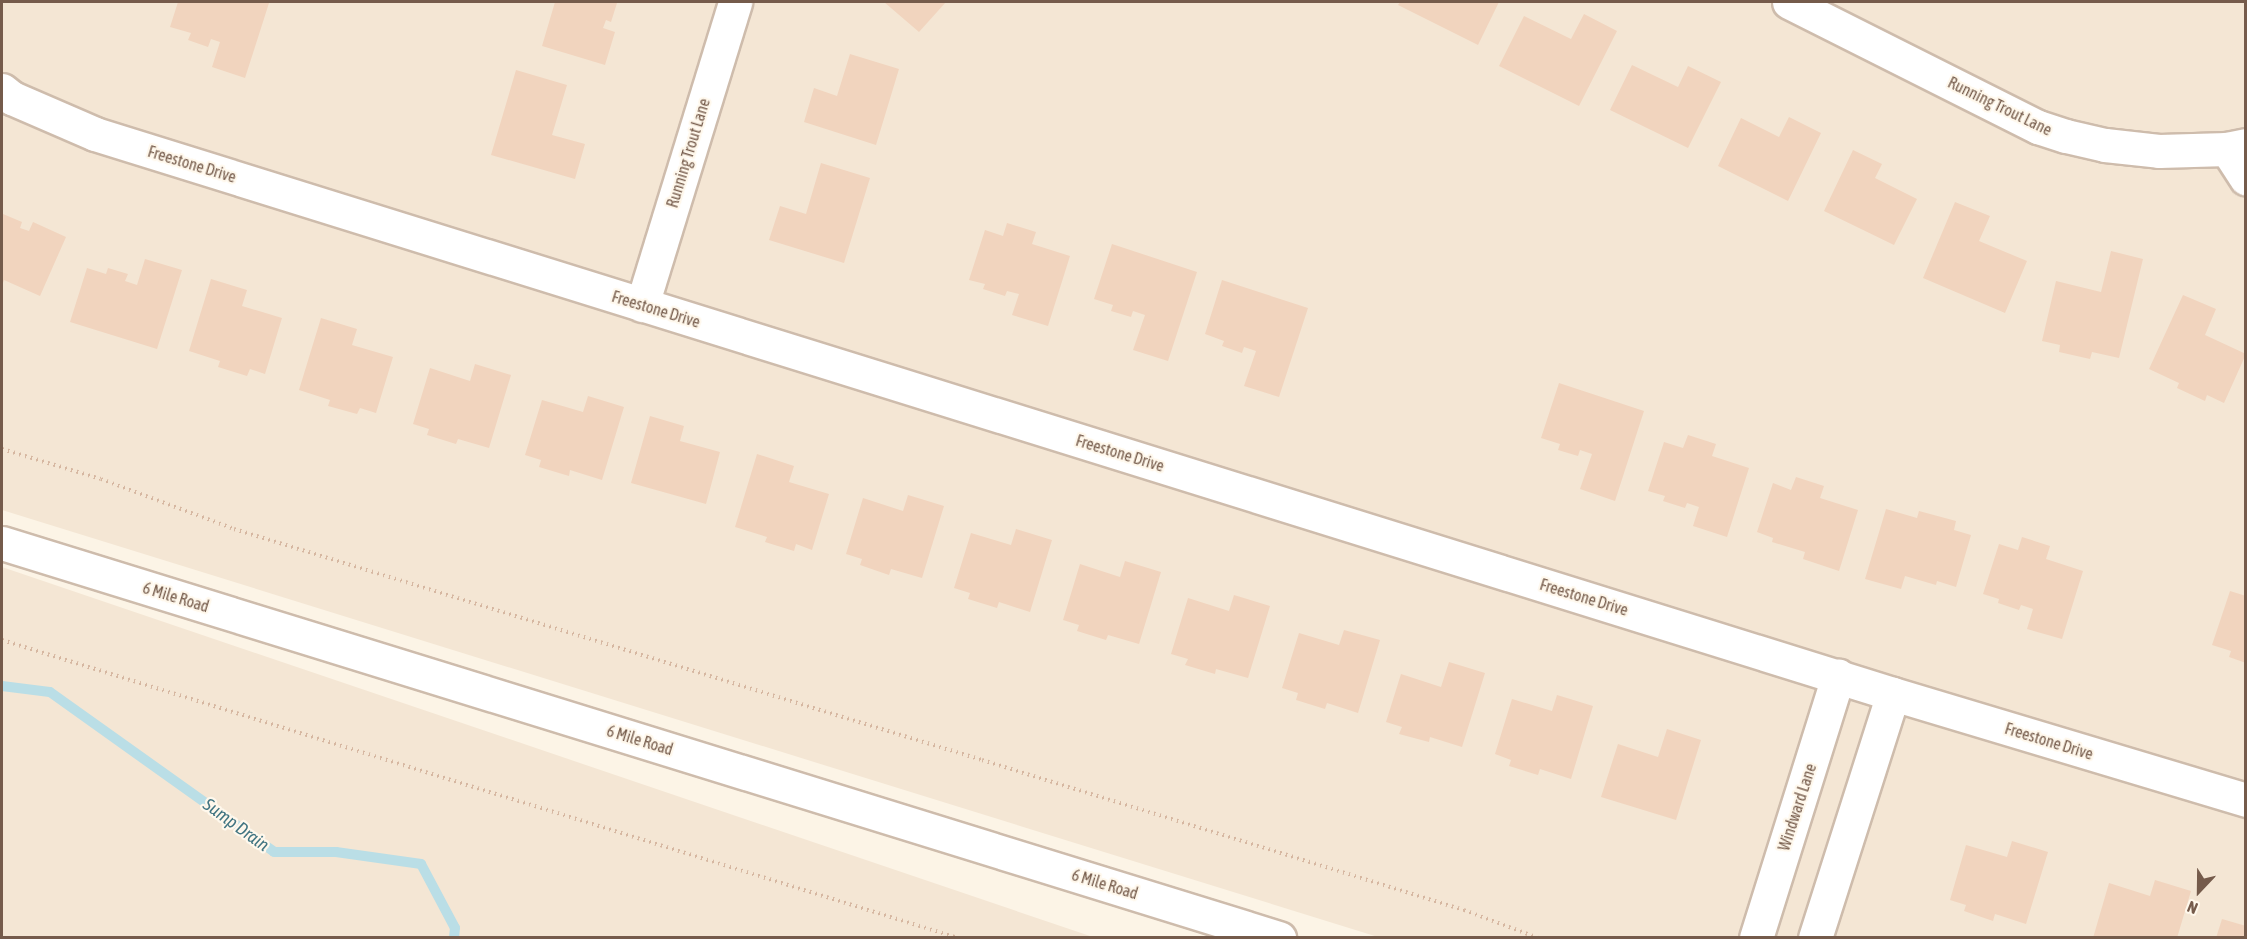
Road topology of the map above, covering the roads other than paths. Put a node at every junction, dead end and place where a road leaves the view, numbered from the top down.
1 (735, 2) edge
2 (1789, 2) edge
3 (1848, 15) edge
4 (2, 90) edge
5 (2236, 147) edge
6 (2246, 178) edge
7 (642, 304) junction
8 (2, 543) edge
9 (1838, 676) junction
10 (1893, 694) junction
11 (2246, 800) edge
12 (1280, 938) edge
13 (1756, 938) edge
14 (1815, 938) edge

1 - 7 street, Running Trout Lane
2 - 3 street, Running Trout Lane
3 - 5 street, Running Trout Lane
4 - 7 street, Freestone Drive
5 - 6 street, Running Trout Lane
7 - 9 street, Freestone Drive
8 - 12 street, 6 Mile Road
9 - 10 street, Freestone Drive
9 - 13 street, Windward Lane
10 - 11 street, Freestone Drive
10 - 14 street

